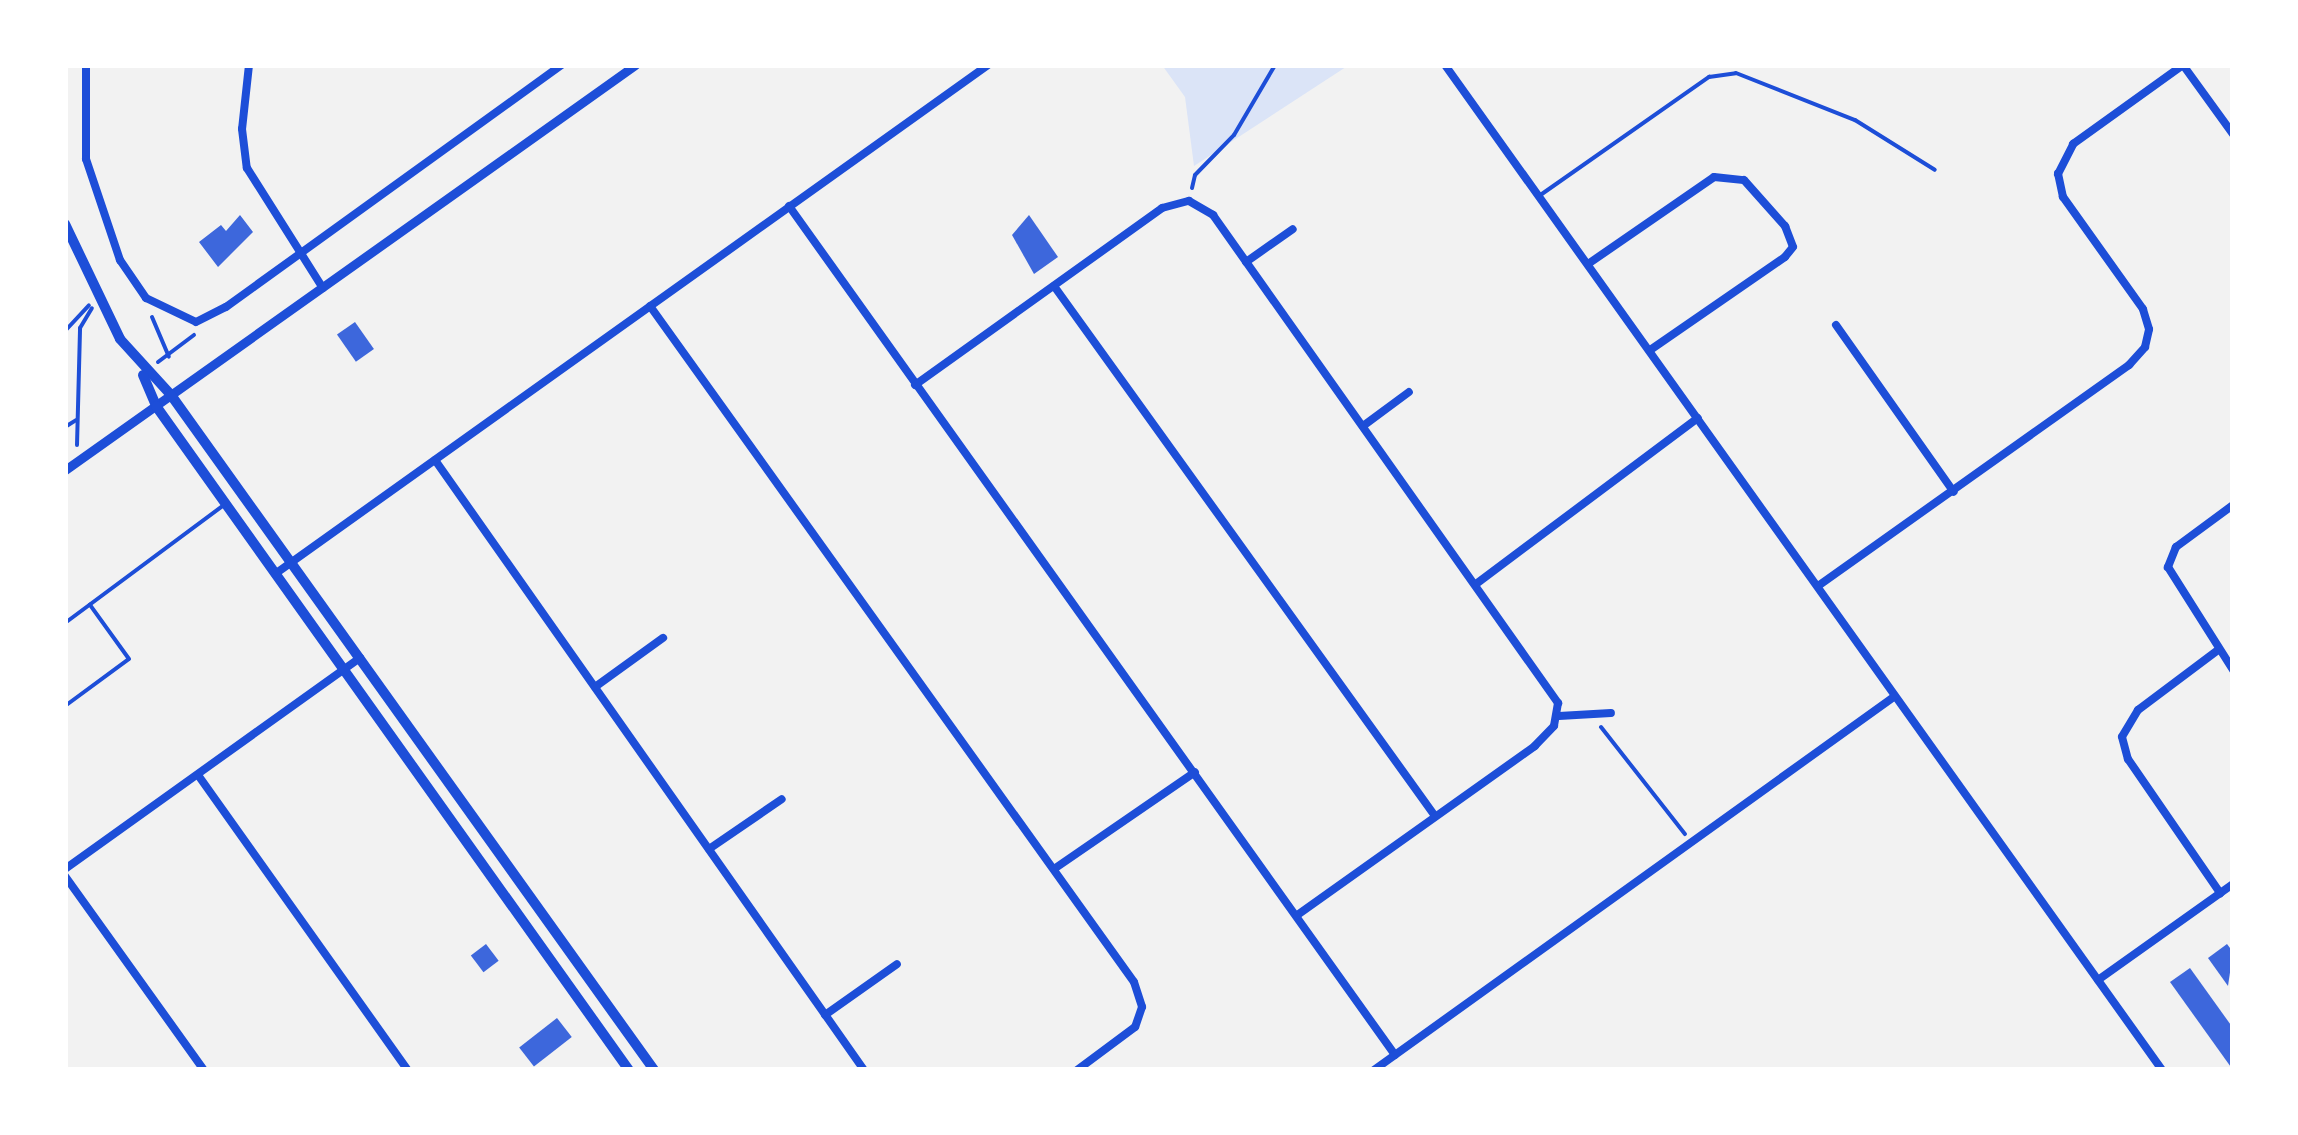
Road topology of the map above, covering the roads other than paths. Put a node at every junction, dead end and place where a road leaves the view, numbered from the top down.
1 (86, 65) edge
2 (250, 65) edge
3 (562, 65) edge
4 (635, 65) edge
5 (988, 65) edge
6 (1445, 65) edge
7 (2183, 65) edge
8 (2233, 134) edge
9 (1935, 170) dead end
10 (1539, 196) junction
11 (789, 206) junction
12 (65, 224) edge
13 (1293, 229) dead end
14 (298, 254) junction
15 (1246, 262) junction
16 (1588, 264) junction
17 (1054, 286) junction
18 (323, 288) junction
19 (650, 306) junction
20 (1836, 325) dead end
21 (1650, 350) junction
22 (142, 370) junction
23 (915, 384) junction
24 (1410, 392) dead end
25 (172, 395) junction
26 (156, 406) junction
27 (1698, 418) junction
28 (1363, 426) junction
29 (435, 460) junction
30 (65, 470) edge
31 (1954, 492) junction
32 (225, 504) junction
33 (2233, 504) edge
34 (291, 563) junction
35 (275, 574) junction
36 (1476, 584) junction
37 (1818, 586) junction
38 (90, 605) junction
39 (65, 623) edge
40 (663, 638) dead end
41 (2218, 650) junction
42 (360, 658) junction
43 (343, 670) junction
44 (2233, 670) edge
45 (595, 687) junction
46 (1894, 696) junction
47 (65, 706) edge
48 (1611, 713) dead end
49 (1559, 716) junction
50 (1194, 772) junction
51 (198, 775) junction
52 (782, 799) dead end
53 (1435, 816) junction
54 (709, 850) junction
55 (1054, 869) junction
56 (65, 872) edge
57 (2233, 884) edge
58 (2220, 893) junction
59 (1297, 915) junction
60 (897, 964) dead end
61 (2098, 980) junction
62 (825, 1014) junction
63 (1395, 1055) junction
64 (204, 1070) edge
65 (408, 1070) edge
66 (629, 1070) edge
67 (654, 1070) edge
68 (864, 1070) edge
69 (1078, 1070) edge
70 (1374, 1070) edge
71 (2162, 1070) edge

1 - 14 street
2 - 14 street
3 - 14 street
4 - 18 street
5 - 11 street
6 - 10 street
7 - 8 street
7 - 31 street
9 - 10 lane
10 - 16 street
11 - 19 street
11 - 23 street
12 - 22 main road
13 - 15 street
14 - 18 street
15 - 17 street
15 - 28 street
16 - 21 street
16 - 21 street
17 - 23 street
17 - 53 street
18 - 25 street
19 - 29 street
19 - 55 street
20 - 31 street
21 - 27 street
22 - 25 main road
22 - 26 main road
23 - 50 street
24 - 28 street
25 - 26 street
25 - 34 main road
26 - 30 street
26 - 32 main road
27 - 36 street
27 - 37 street
28 - 36 street
29 - 34 street
29 - 45 street
31 - 37 street
32 - 35 main road
32 - 38 lane
33 - 41 street
34 - 35 street
34 - 42 main road
35 - 43 main road
36 - 49 street
37 - 46 street
38 - 39 lane
38 - 47 lane
40 - 45 street
41 - 44 street
41 - 58 street
42 - 43 street
42 - 67 main road
43 - 51 street
43 - 66 main road
45 - 54 street
46 - 61 street
46 - 63 street
48 - 49 street
49 - 53 street
50 - 55 street
50 - 59 street
51 - 56 street
51 - 65 street
52 - 54 street
53 - 59 street
54 - 62 street
55 - 69 street
56 - 64 street
57 - 58 street
58 - 61 street
59 - 63 street
60 - 62 street
61 - 71 street
62 - 68 street
63 - 70 street

